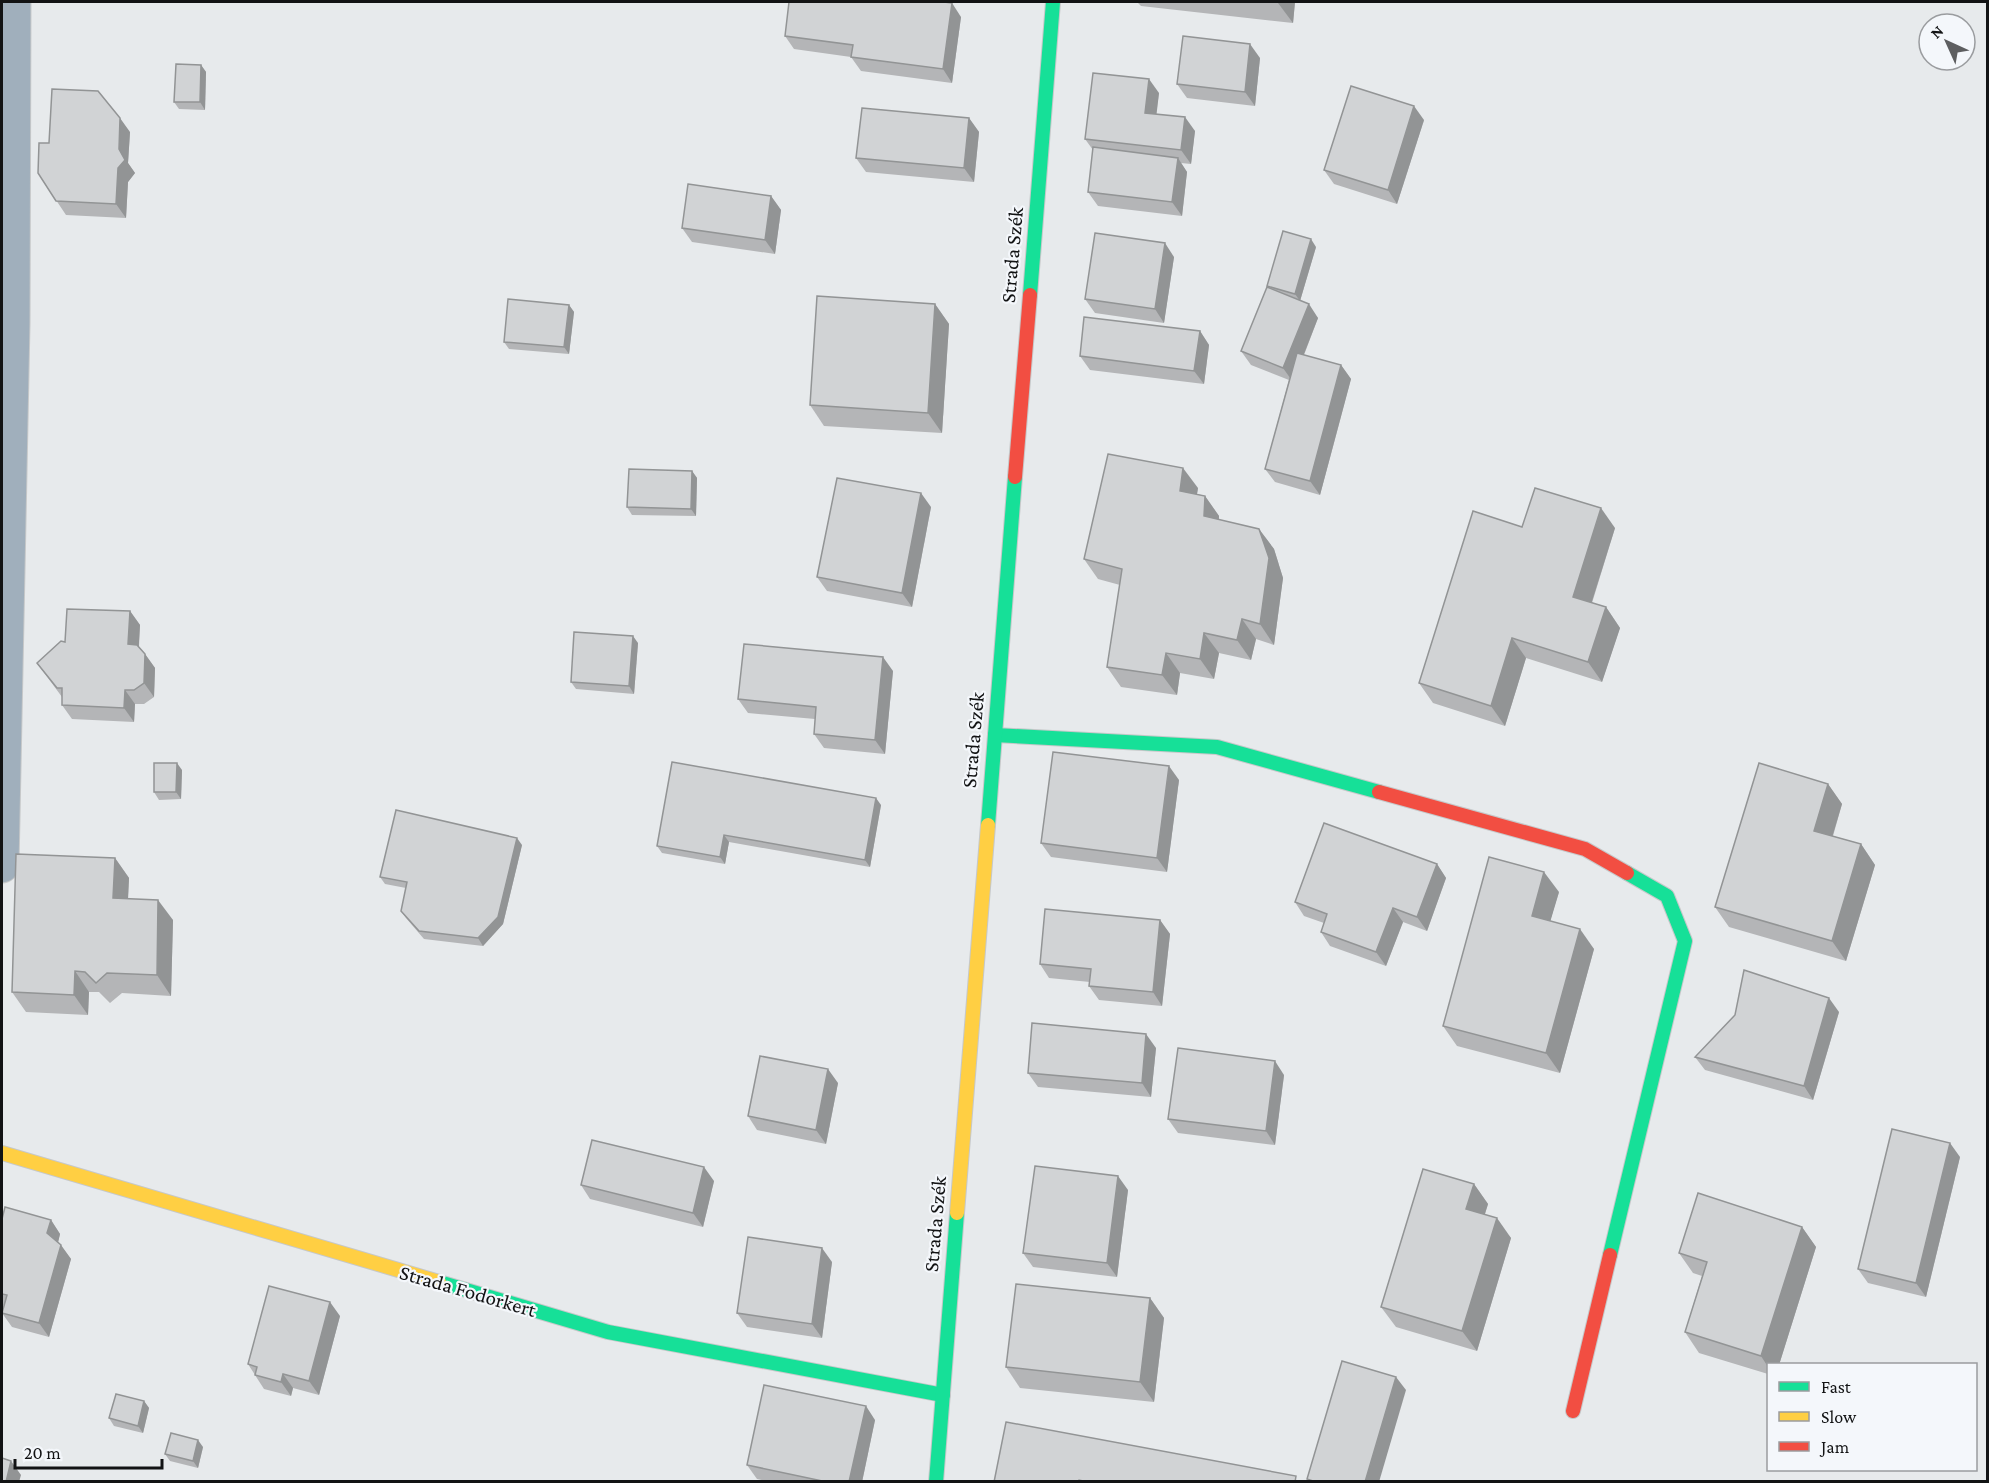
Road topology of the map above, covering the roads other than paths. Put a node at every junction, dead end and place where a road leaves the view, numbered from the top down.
1 (14, 2) edge
2 (1053, 2) edge
3 (995, 735) junction
4 (2, 866) edge
5 (2, 1153) edge
6 (943, 1395) junction
7 (1573, 1411) dead end
8 (936, 1482) edge

1 - 4 street
2 - 3 street, Strada Szék
3 - 6 street, Strada Szék
3 - 7 street
5 - 6 street, Strada Fodorkert
6 - 8 street, Strada Szék

